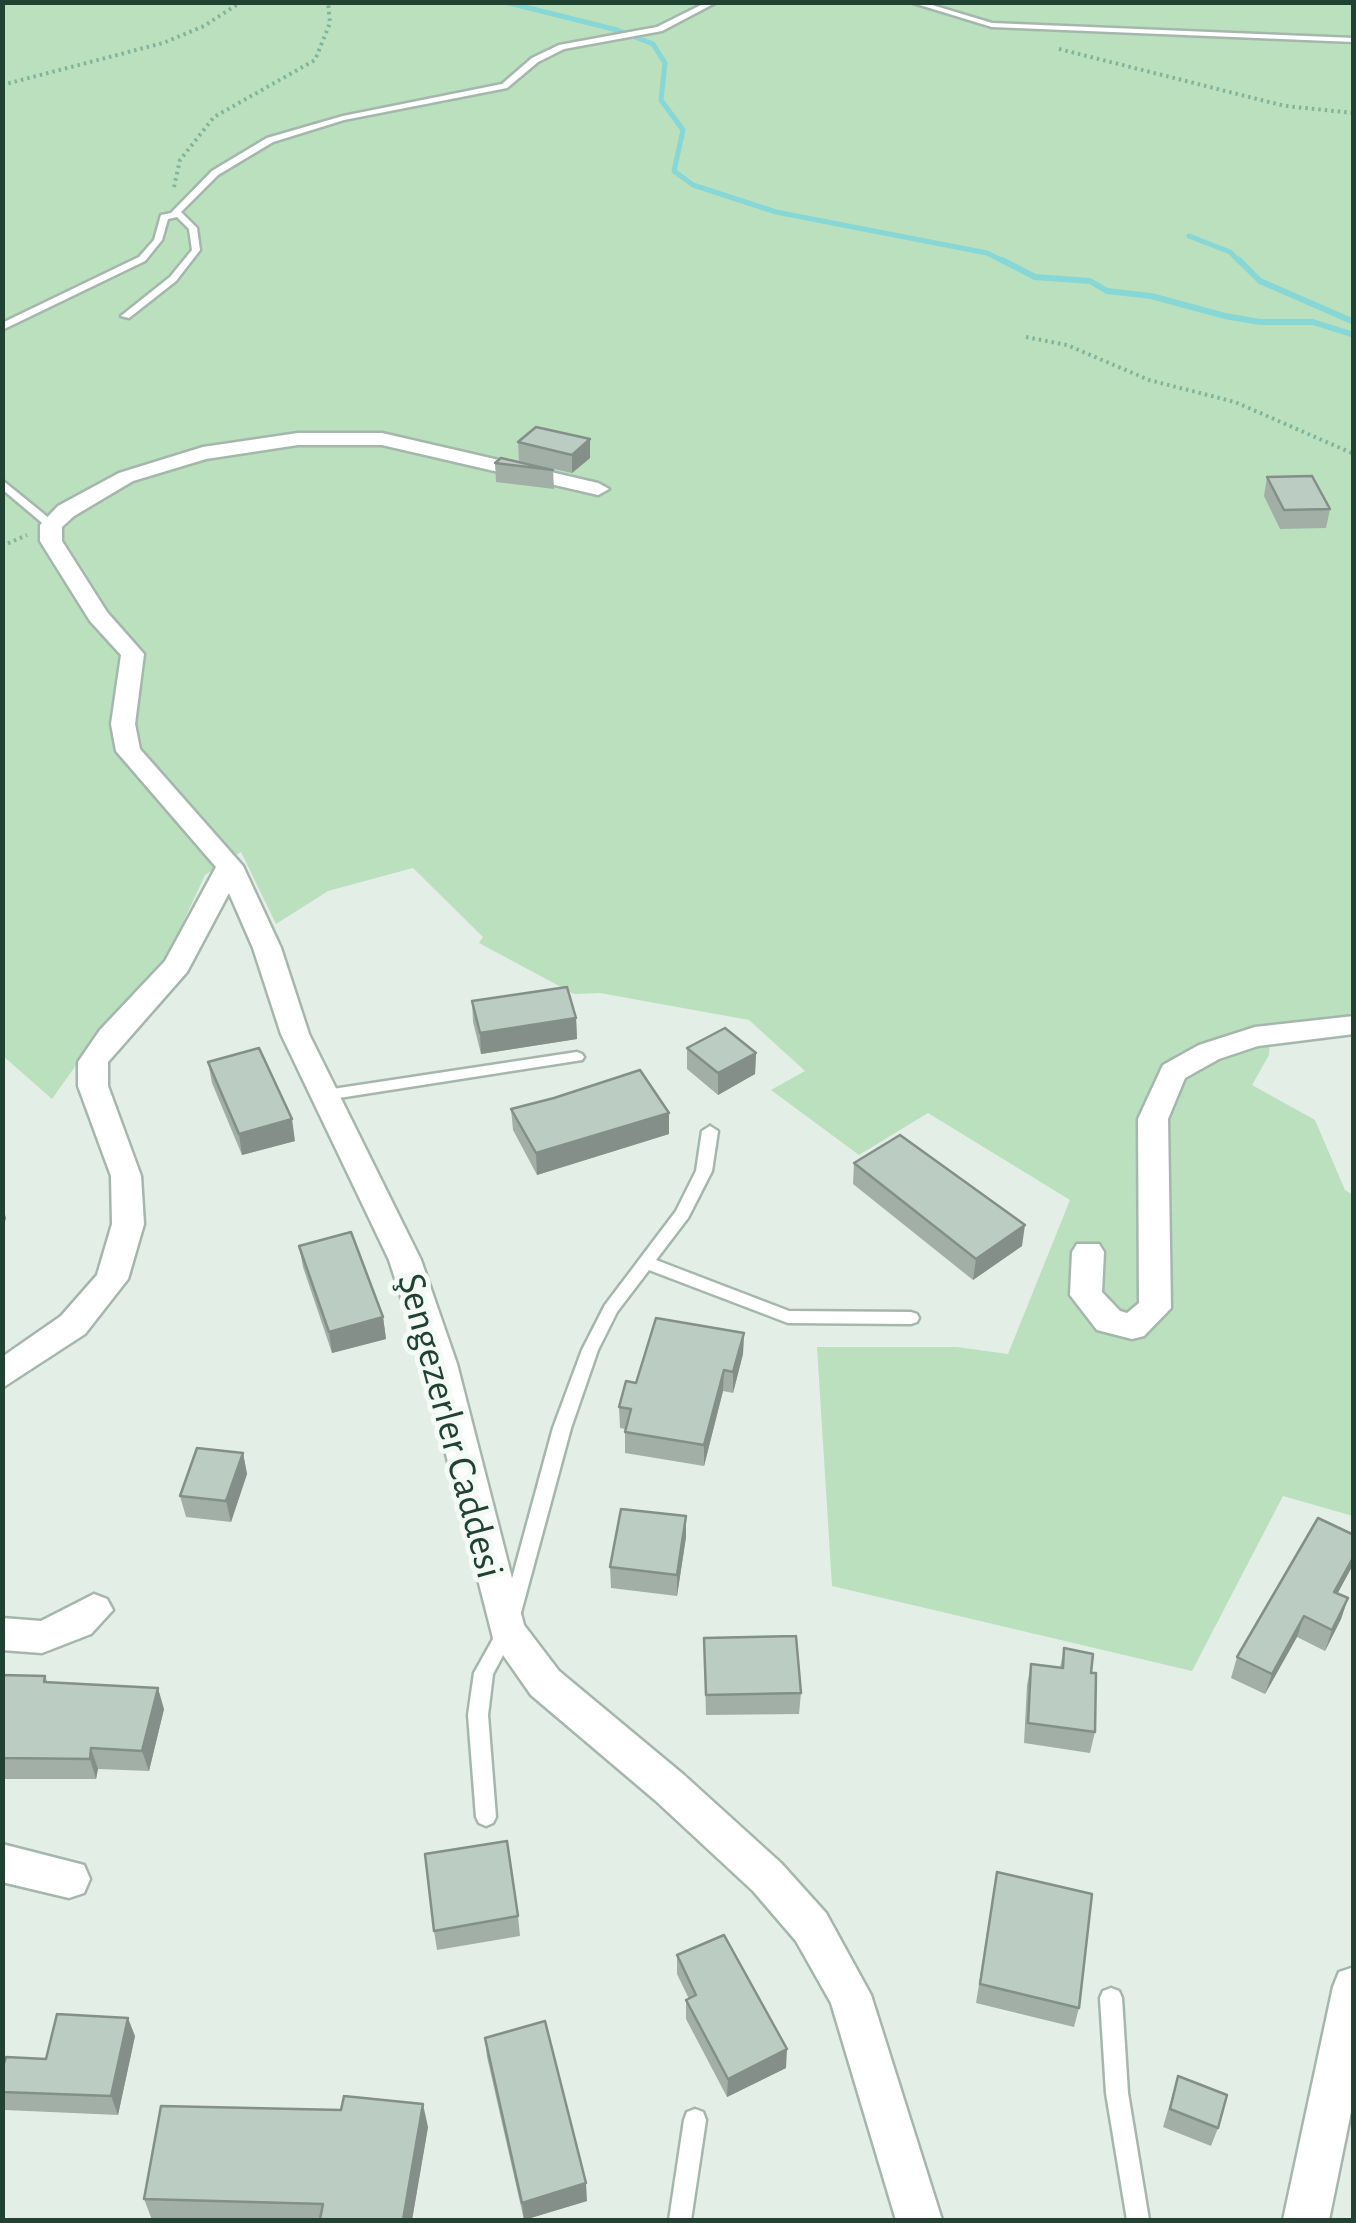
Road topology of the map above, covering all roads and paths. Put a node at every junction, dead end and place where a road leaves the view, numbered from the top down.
1 (241, 2) edge
2 (328, 2) edge
3 (714, 2) edge
4 (913, 2) edge
5 (1354, 40) edge
6 (1057, 48) dead end
7 (2, 85) edge
8 (1354, 113) edge
9 (175, 213) junction
10 (126, 316) dead end
11 (2, 328) edge
12 (1026, 337) dead end
13 (1354, 454) edge
14 (2, 483) edge
15 (598, 489) dead end
16 (50, 525) junction
17 (230, 866) junction
18 (1354, 1025) edge
19 (578, 1057) dead end
20 (326, 1095) junction
21 (710, 1131) dead end
22 (1088, 1252) dead end
23 (644, 1262) junction
24 (911, 1318) dead end
25 (2, 1375) edge
26 (94, 1610) dead end
27 (507, 1630) junction
28 (2, 1634) edge
29 (486, 1817) dead end
30 (2, 1863) edge
31 (69, 1879) dead end
32 (1354, 1987) edge
33 (1112, 1998) dead end
34 (695, 2120) dead end
35 (680, 2220) edge
36 (919, 2220) edge
37 (1138, 2220) edge
38 (1306, 2220) edge

1 - 7 path
2 - 9 path
3 - 9 lane
4 - 5 lane
6 - 8 path
9 - 10 lane
9 - 11 lane
12 - 13 path
14 - 16 lane
15 - 16 street
16 - 17 street, Şengezerler Caddesi
17 - 20 street, Şengezerler Caddesi
17 - 25 street
18 - 22 street
19 - 20 lane
20 - 27 street, Şengezerler Caddesi
21 - 23 lane
23 - 24 lane
23 - 27 lane
26 - 28 street
27 - 29 lane
27 - 36 street, Şengezerler Caddesi
30 - 31 street
32 - 38 street
33 - 37 lane
34 - 35 lane

